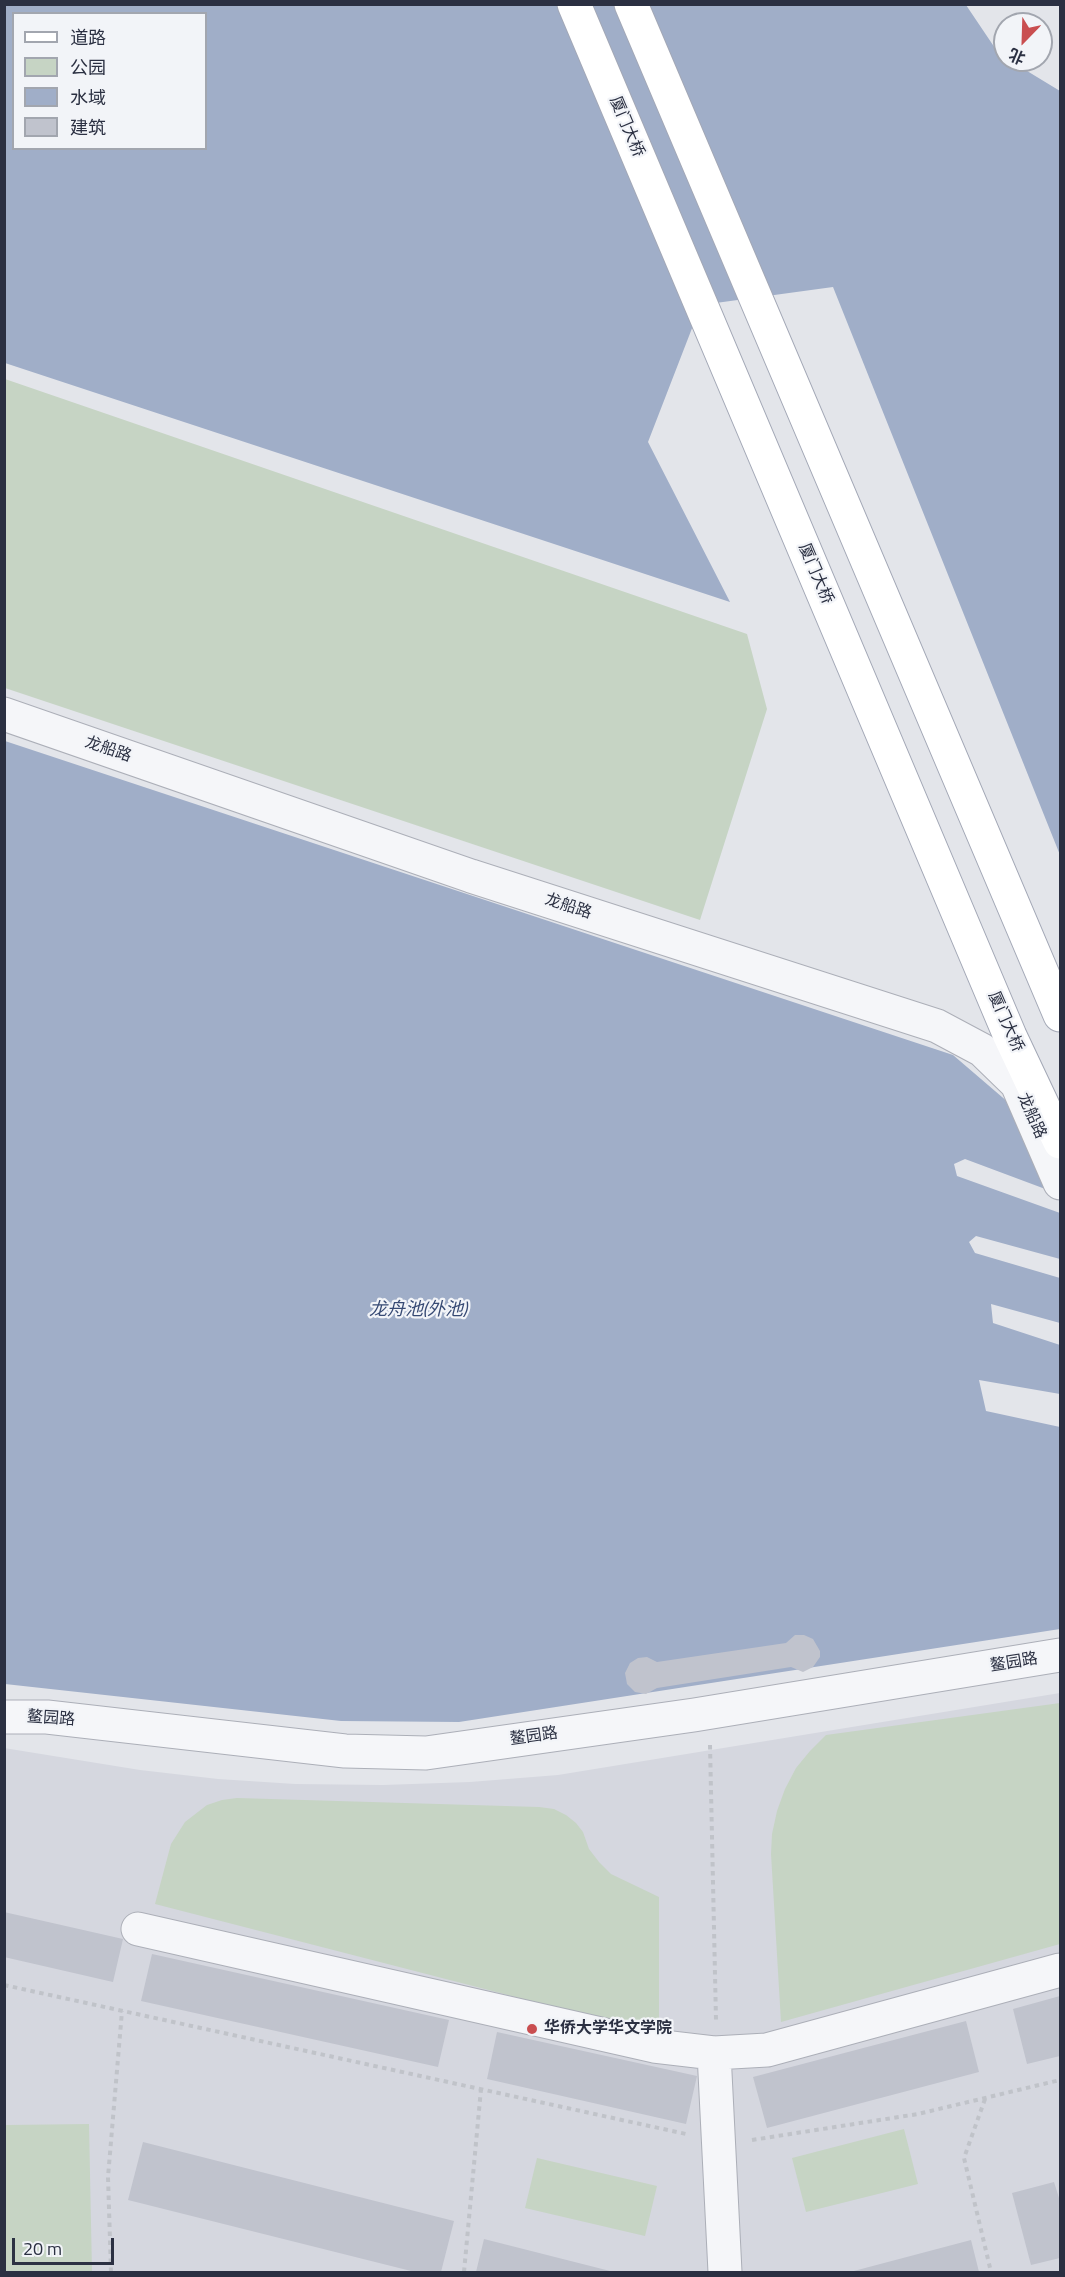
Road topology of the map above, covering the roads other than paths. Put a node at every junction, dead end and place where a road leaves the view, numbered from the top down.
1 (574, 4) edge
2 (631, 4) edge
3 (4, 714) edge
4 (1060, 1015) edge
5 (1060, 1142) edge
6 (1060, 1183) edge
7 (1060, 1655) edge
8 (4, 1717) edge
9 (138, 1929) dead end
10 (1060, 1970) edge
11 (714, 2053) junction
12 (724, 2272) edge

1 - 5 main road, 厦门大桥
2 - 4 main road
3 - 6 street, 龙船路
7 - 8 street, 鳌园路
9 - 11 street
10 - 11 street
11 - 12 street

